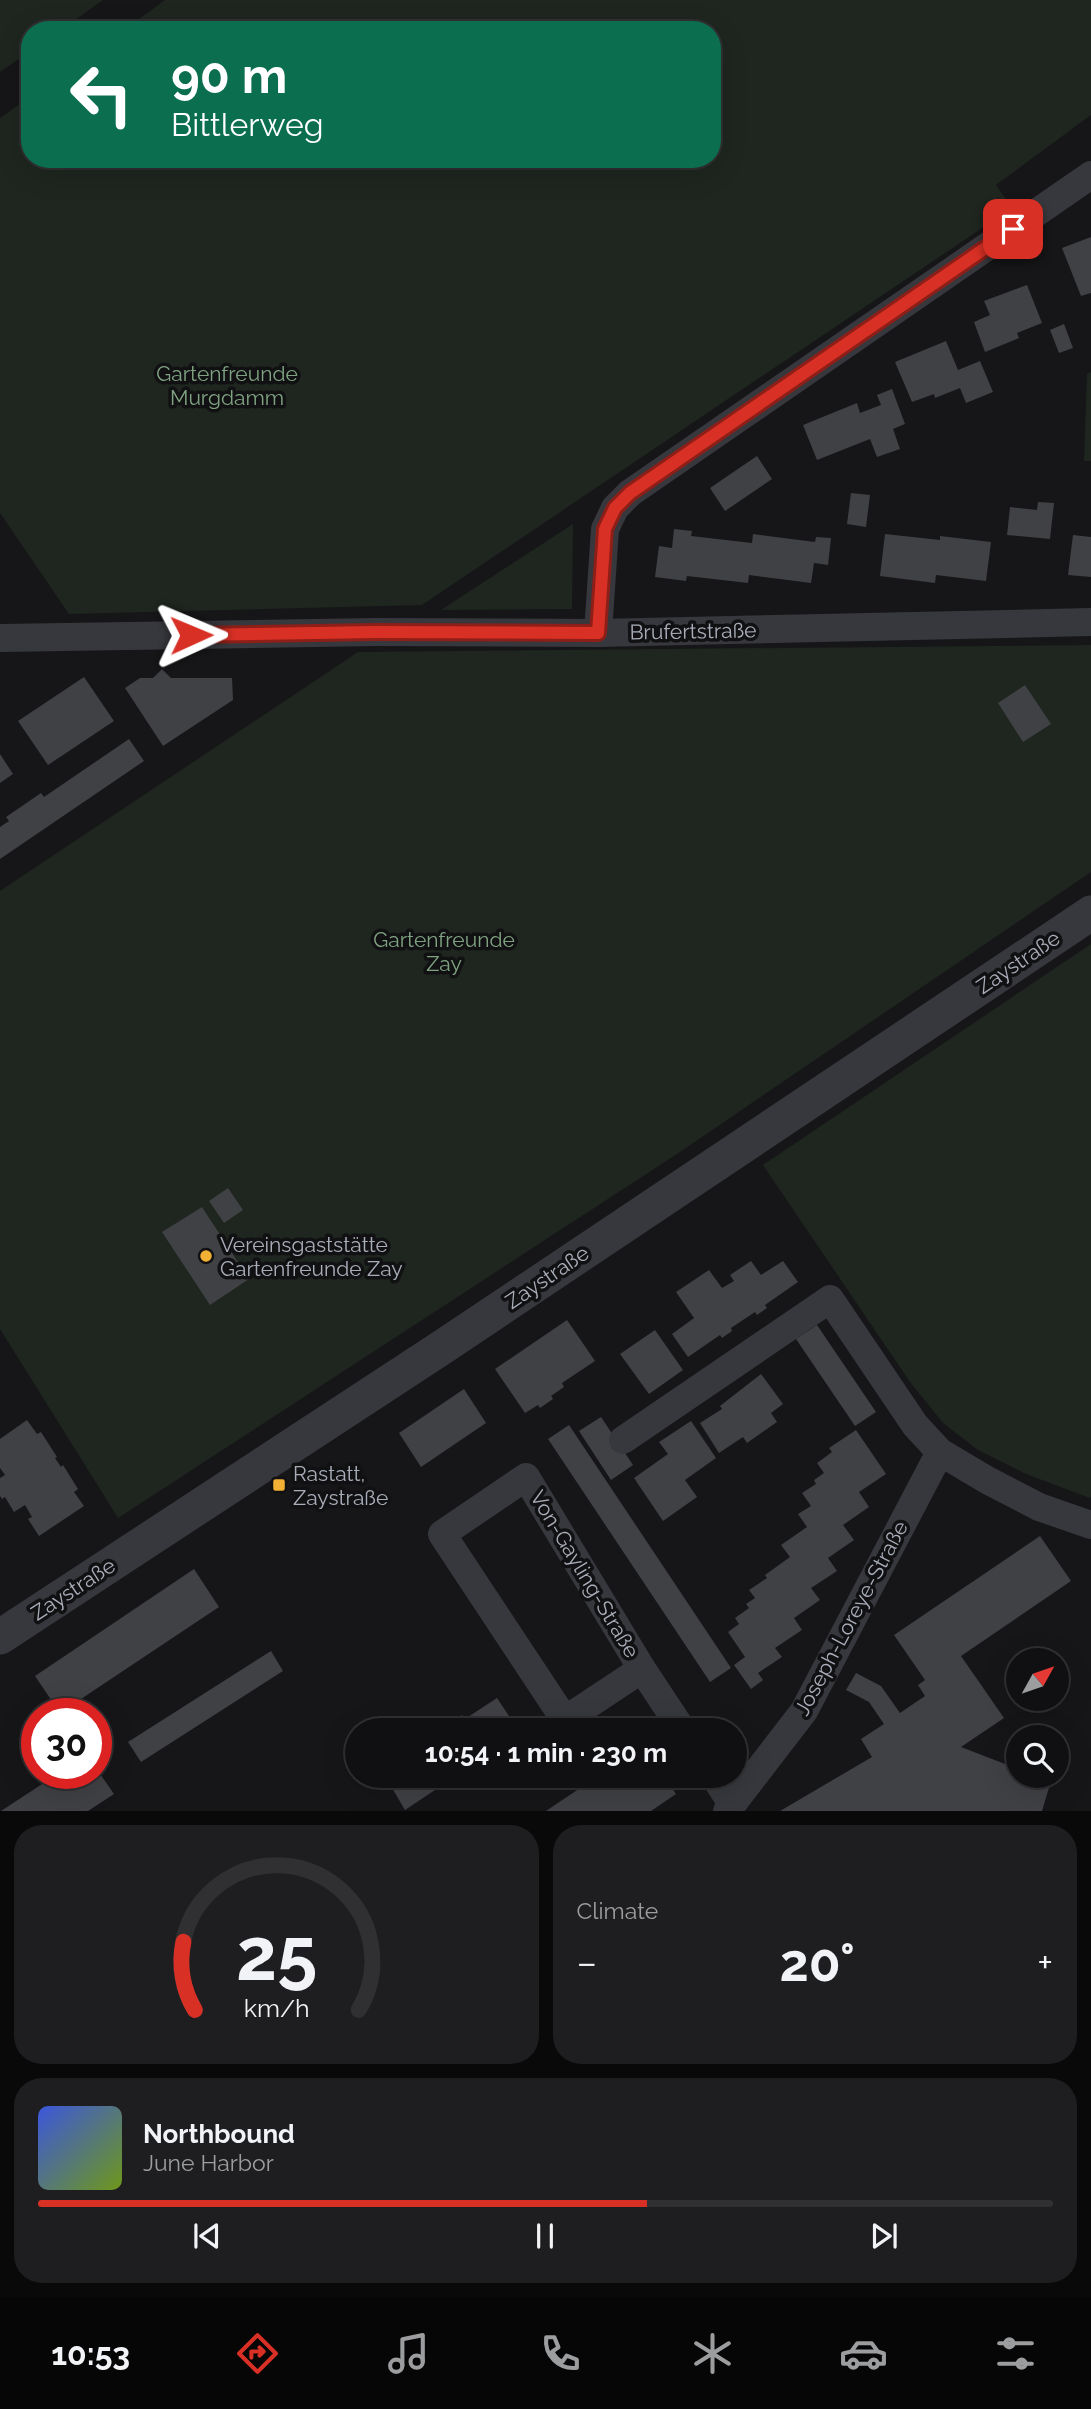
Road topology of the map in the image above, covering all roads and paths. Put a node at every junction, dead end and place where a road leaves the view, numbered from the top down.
1 (1091, 174) edge
2 (1091, 622) edge
3 (598, 633) junction
4 (0, 638) edge
5 (1091, 913) edge
6 (623, 1440) dead end
7 (940, 1452) junction
8 (1091, 1525) edge
9 (0, 1637) edge
10 (642, 1669) junction
11 (674, 1718) edge
12 (720, 1788) edge
13 (730, 1807) edge

1 - 3 street
2 - 3 street, Brufertstraße
3 - 4 street, Brufertstraße
5 - 9 street, Zaystraße
6 - 7 street
7 - 8 street
7 - 13 street, Joseph-Loreye-Straße
10 - 10 street, Von-Gayling-Straße
10 - 11 street, Von-Gayling-Straße
12 - 13 street

